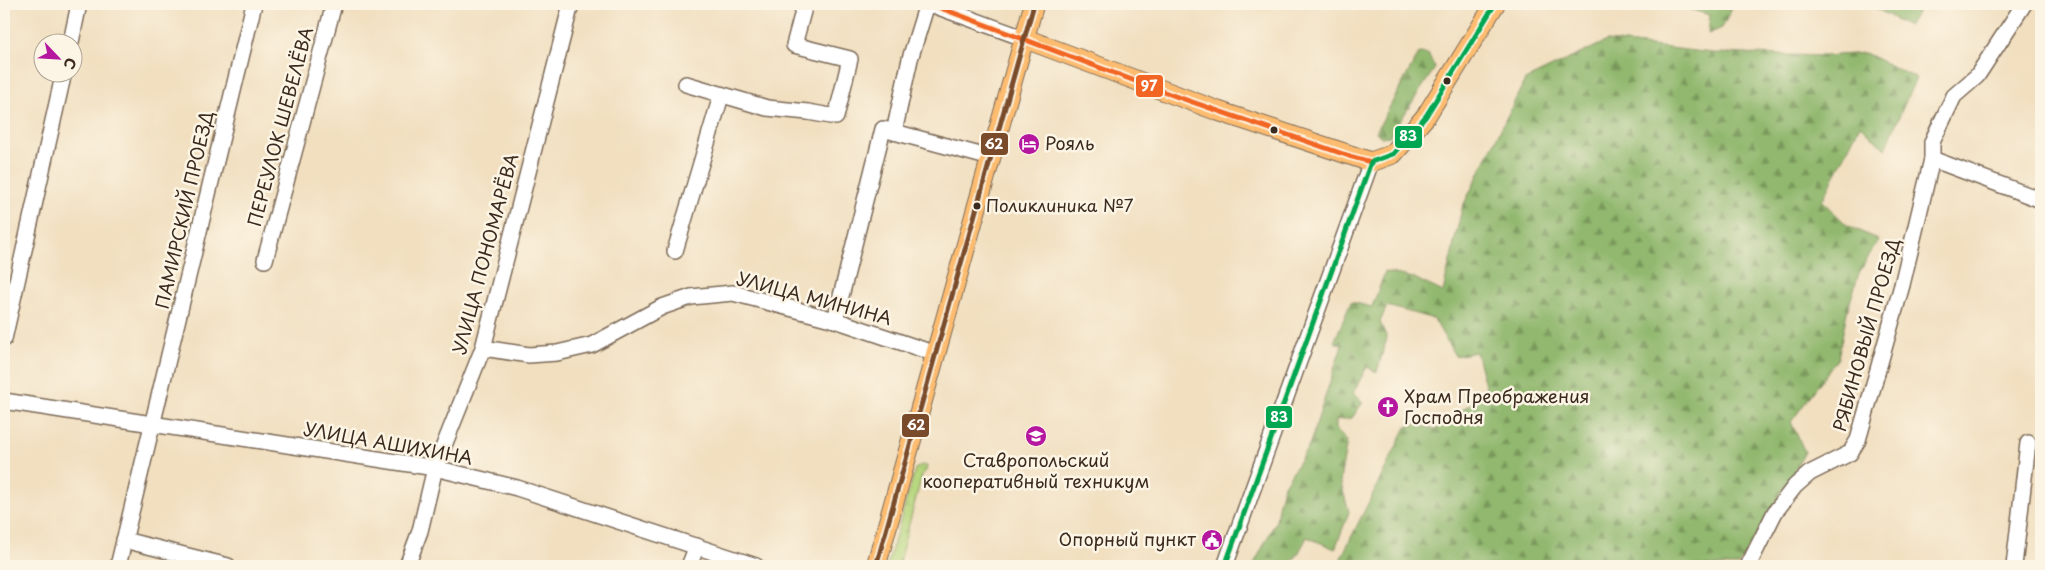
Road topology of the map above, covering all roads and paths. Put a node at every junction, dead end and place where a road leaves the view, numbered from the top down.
1 (80, 4) edge
2 (254, 4) edge
3 (334, 4) edge
4 (571, 4) edge
5 (805, 4) edge
6 (929, 4) edge
7 (1034, 4) edge
8 (1495, 4) edge
9 (2024, 4) edge
10 (73, 32) edge
11 (1026, 38) junction
12 (62, 82) edge
13 (686, 84) dead end
14 (721, 96) junction
15 (894, 132) junction
16 (991, 158) junction
17 (1932, 159) junction
18 (1371, 162) junction
19 (2041, 200) edge
20 (675, 250) dead end
21 (265, 260) dead end
22 (835, 320) junction
23 (4, 339) edge
24 (483, 348) junction
25 (936, 354) junction
26 (4, 401) edge
27 (152, 424) junction
28 (2028, 443) dead end
29 (435, 468) junction
30 (124, 540) junction
31 (697, 546) junction
32 (118, 566) edge
33 (228, 566) edge
34 (407, 566) edge
35 (689, 566) edge
36 (756, 566) edge
37 (876, 566) edge
38 (1225, 566) edge
39 (1748, 566) edge
40 (2014, 566) edge

1 - 10 street
2 - 27 street, ПАМИРСКИЙ ПРОЕЗД
3 - 21 street, ПЕРЕУЛОК ШЕВЕЛЁВА
4 - 24 street, УЛИЦА ПОНОМАРЁВА
5 - 14 street
6 - 11 street
6 - 15 street
7 - 11 main road
8 - 18 main road
9 - 17 street, РЯБИНОВЫЙ ПРОЕЗД
11 - 16 main road
11 - 18 main road
12 - 23 street
13 - 14 street
14 - 20 street
15 - 16 street
15 - 22 street
16 - 25 main road
17 - 19 street
17 - 39 street, РЯБИНОВЫЙ ПРОЕЗД
18 - 38 street
22 - 24 street, УЛИЦА МИНИНА
22 - 25 street, УЛИЦА МИНИНА
24 - 29 street, УЛИЦА ПОНОМАРЁВА
25 - 37 main road
26 - 27 street, УЛИЦА АШИХИНА
27 - 29 street, УЛИЦА АШИХИНА
27 - 30 street, ПАМИРСКИЙ ПРОЕЗД
28 - 40 street
29 - 31 street, УЛИЦА АШИХИНА
29 - 34 street, УЛИЦА ПОНОМАРЁВА
30 - 32 street, ПАМИРСКИЙ ПРОЕЗД
30 - 33 street
31 - 35 street
31 - 36 street, УЛИЦА АШИХИНА

